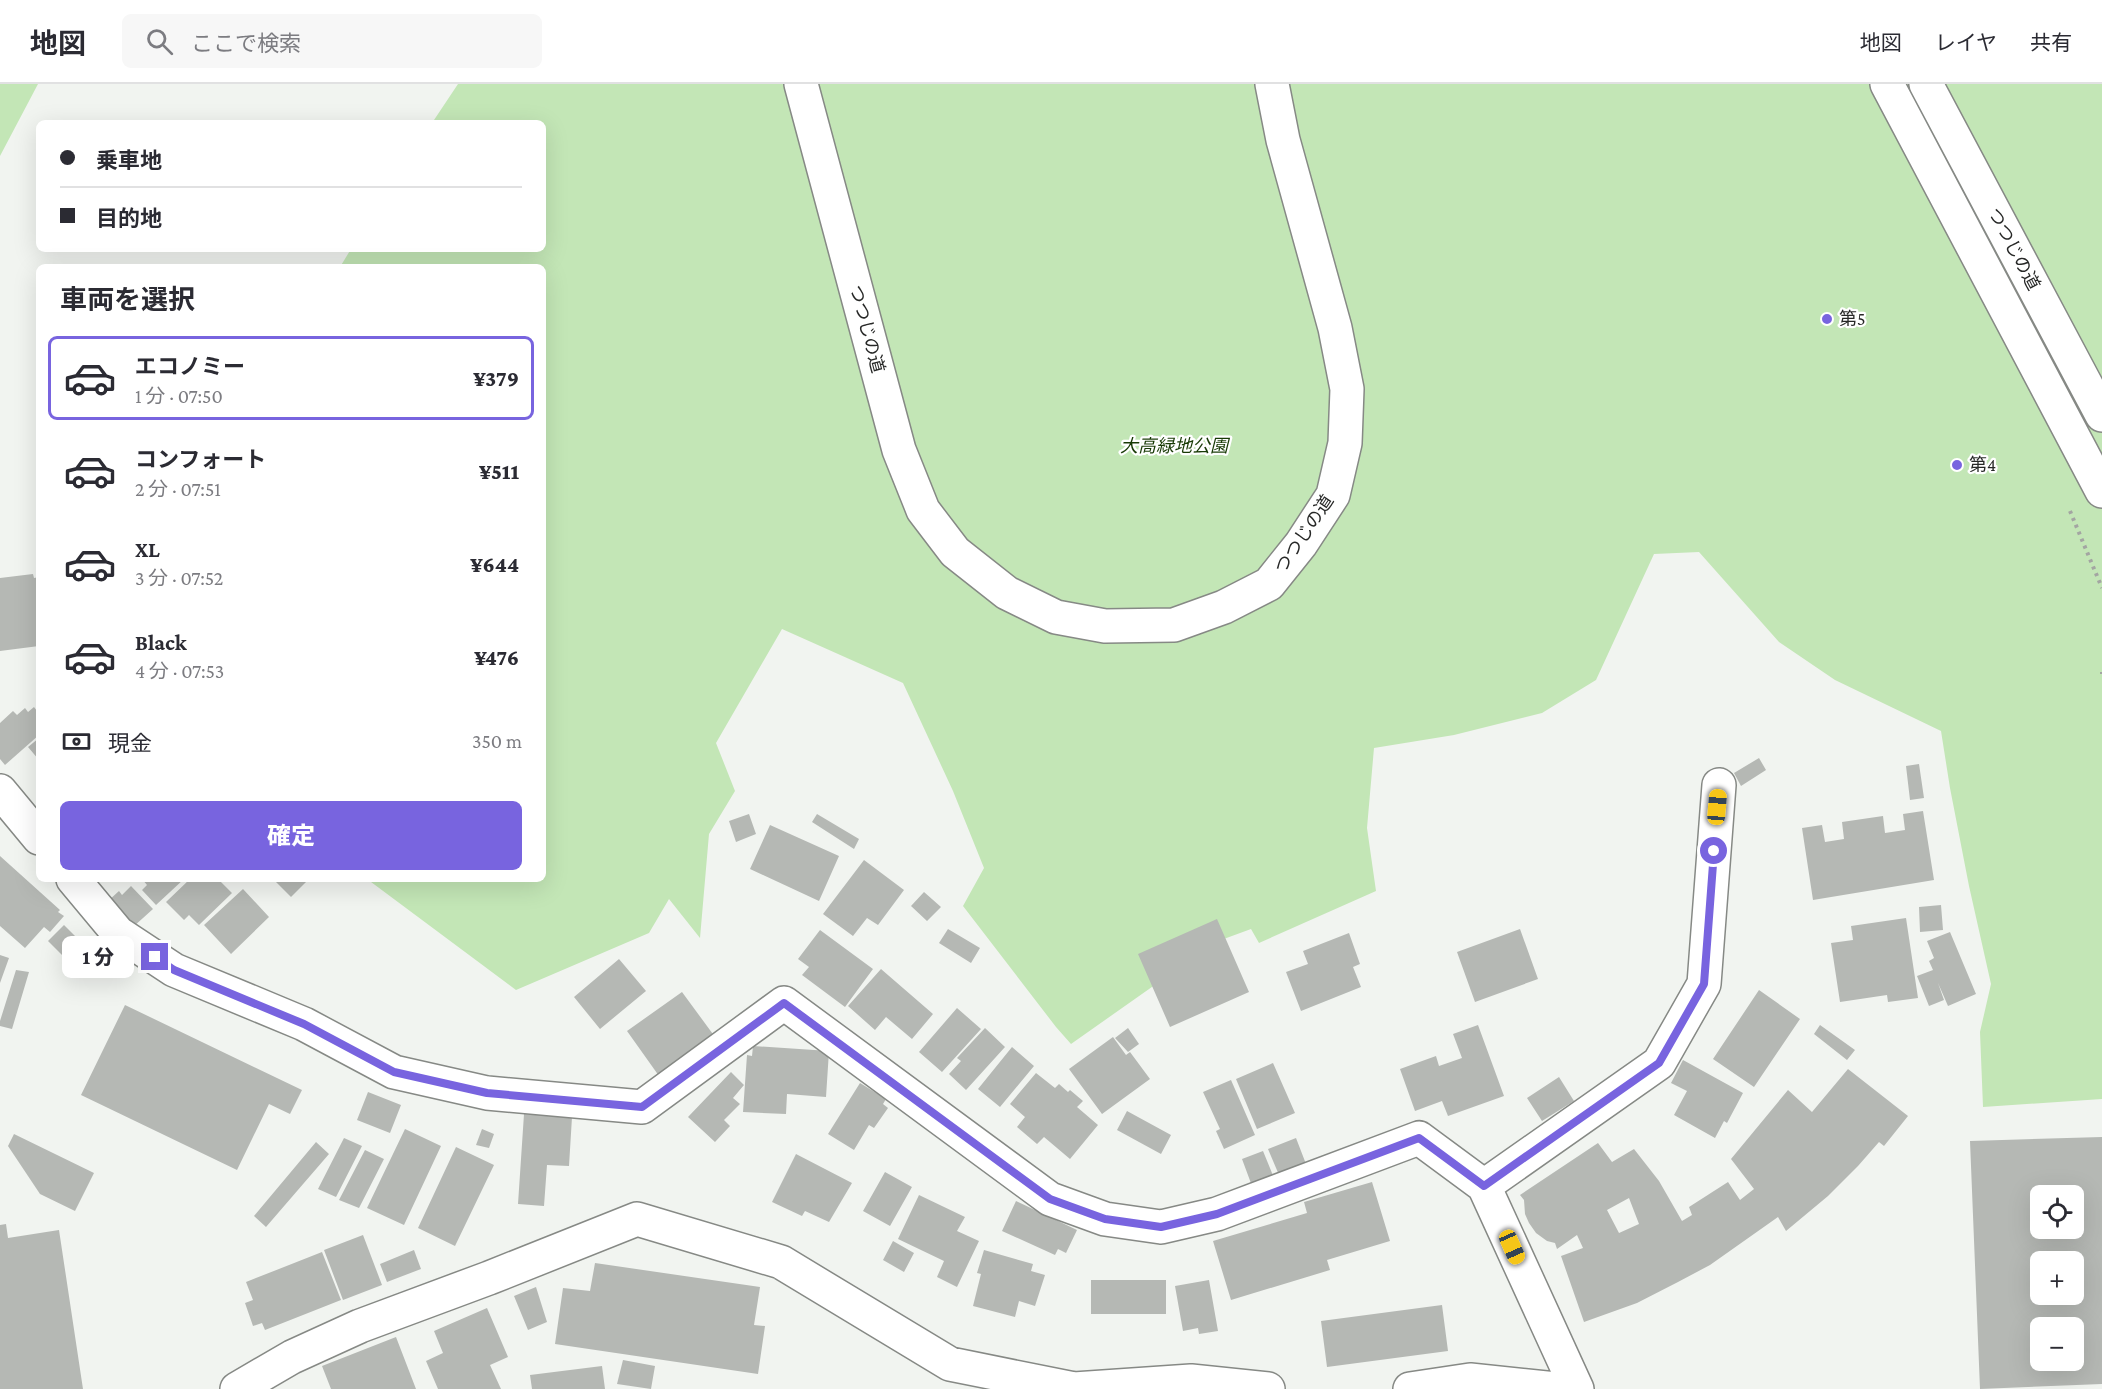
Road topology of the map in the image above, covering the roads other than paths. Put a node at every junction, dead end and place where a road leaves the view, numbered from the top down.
1 (801, 84) edge
2 (1272, 84) edge
3 (1926, 84) edge
4 (1891, 92) edge
5 (2102, 415) edge
6 (2102, 491) edge
7 (1719, 785) dead end
8 (0, 791) edge
9 (36, 834) edge
10 (76, 882) edge
11 (1484, 1186) junction
12 (237, 1389) edge
13 (1268, 1389) edge
14 (1410, 1389) edge
15 (1556, 1389) edge
16 (1577, 1389) edge

1 - 2 street, つつじの道
3 - 5 street, つつじの道
4 - 6 street
7 - 11 street
8 - 9 street
10 - 11 street
11 - 16 street
12 - 13 street
14 - 15 street

